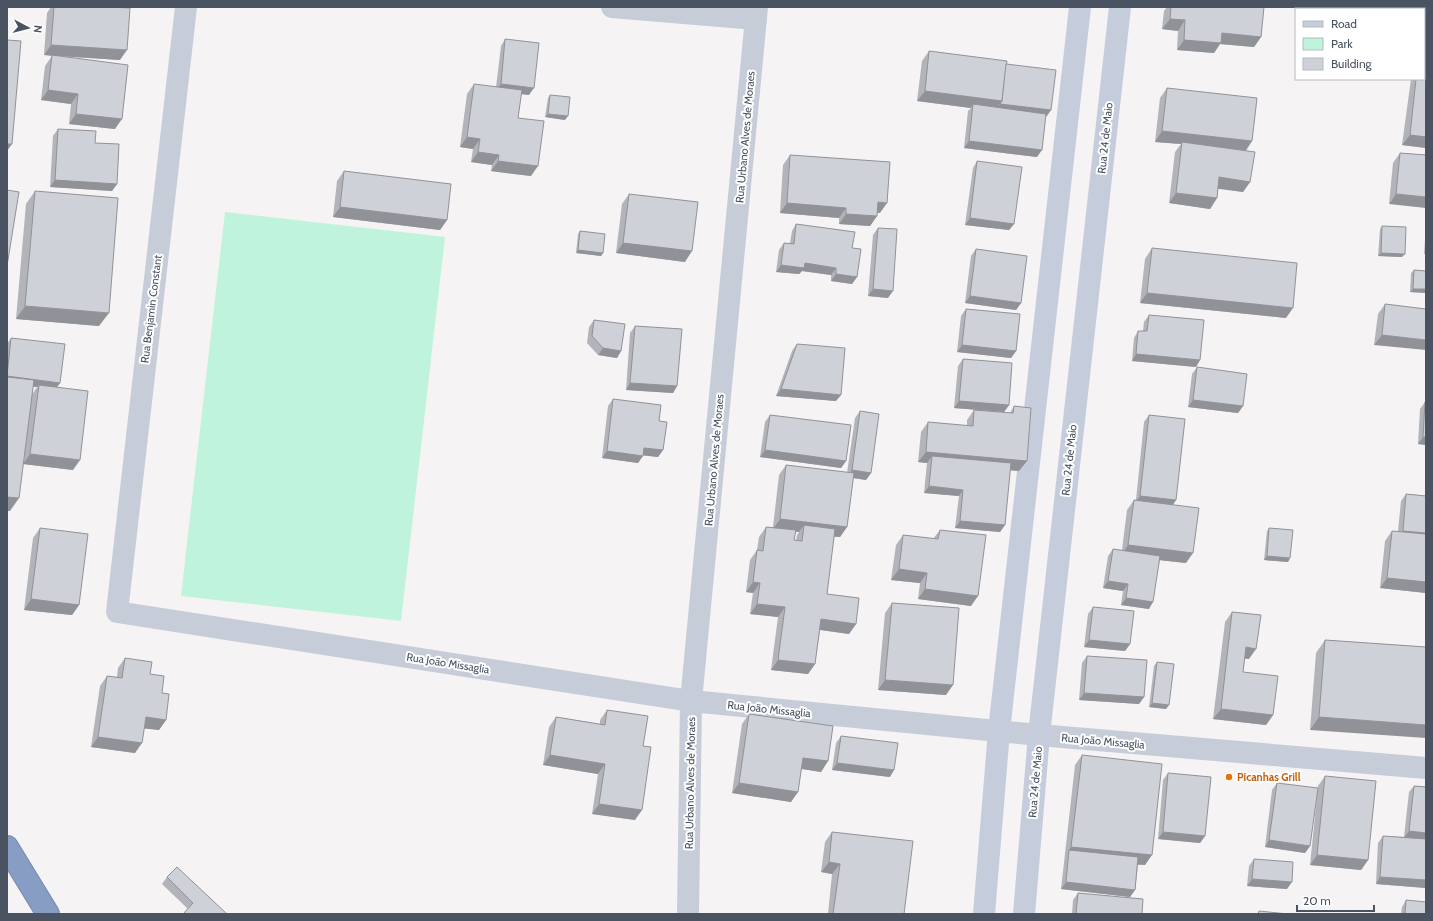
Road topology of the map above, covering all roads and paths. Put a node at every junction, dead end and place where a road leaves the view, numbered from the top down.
1 (186, 7) edge
2 (612, 7) edge
3 (1080, 7) edge
4 (1120, 7) edge
5 (757, 13) edge
6 (116, 612) joint
7 (691, 701) junction
8 (999, 731) junction
9 (1039, 735) junction
10 (1426, 768) edge
11 (7, 847) edge
12 (48, 914) edge
13 (688, 914) edge
14 (984, 914) edge
15 (1024, 914) edge

1 - 6 street, Rua Benjamin Constant
2 - 5 street
3 - 8 street
4 - 9 street, Rua 24 de Maio
5 - 7 street, Rua Urbano Alves de Moraes
6 - 7 street, Rua João Missaglia
7 - 8 street, Rua João Missaglia
7 - 13 street, Rua Urbano Alves de Moraes
8 - 9 street, Rua João Missaglia
8 - 14 street
9 - 10 street, Rua João Missaglia
9 - 15 street, Rua 24 de Maio
11 - 12 highway

